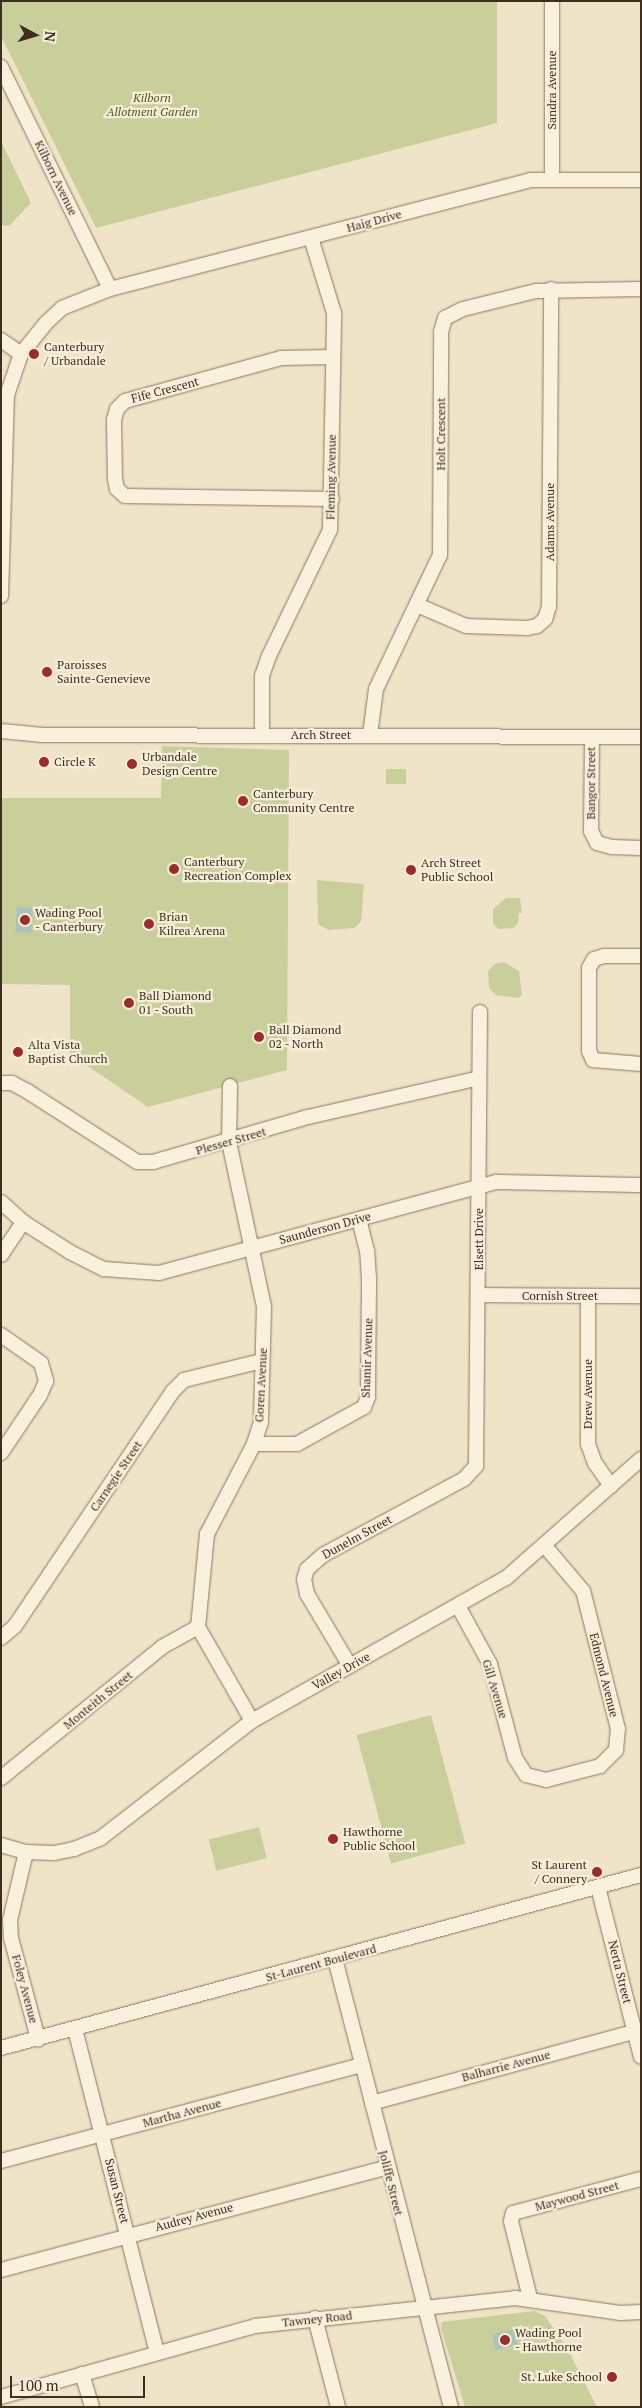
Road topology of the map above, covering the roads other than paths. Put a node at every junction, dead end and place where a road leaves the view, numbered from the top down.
1 (552, 1) edge
2 (1, 67) edge
3 (552, 179) junction
4 (641, 180) edge
5 (311, 238) junction
6 (641, 289) edge
7 (110, 290) junction
8 (551, 290) junction
9 (1, 340) edge
10 (21, 354) junction
11 (332, 356) junction
12 (332, 499) junction
13 (3, 530) edge
14 (1, 596) edge
15 (417, 606) junction
16 (1, 731) edge
17 (262, 734) junction
18 (370, 735) junction
19 (592, 737) junction
20 (641, 737) edge
21 (641, 848) edge
22 (641, 956) edge
23 (480, 1012) dead end
24 (641, 1064) edge
25 (479, 1078) junction
26 (1, 1083) edge
27 (230, 1086) dead end
28 (230, 1142) junction
29 (641, 1185) edge
30 (479, 1186) junction
31 (1, 1202) edge
32 (359, 1219) junction
33 (23, 1222) junction
34 (251, 1248) junction
35 (1, 1255) edge
36 (479, 1295) junction
37 (588, 1296) junction
38 (641, 1296) edge
39 (1, 1335) edge
40 (262, 1361) junction
41 (254, 1444) junction
42 (1, 1453) edge
43 (641, 1458) edge
44 (476, 1466) joint
45 (611, 1486) junction
46 (544, 1546) junction
47 (458, 1606) junction
48 (198, 1627) junction
49 (1, 1638) edge
50 (350, 1666) junction
51 (252, 1721) junction
52 (526, 1775) joint
53 (1, 1778) edge
54 (1, 1845) edge
55 (26, 1852) junction
56 (641, 1875) edge
57 (598, 1887) junction
58 (335, 1959) junction
59 (75, 2029) junction
60 (638, 2031) edge
61 (38, 2039) junction
62 (1, 2048) edge
63 (641, 2058) edge
64 (362, 2065) junction
65 (372, 2103) junction
66 (102, 2134) junction
67 (1, 2161) edge
68 (387, 2167) junction
69 (641, 2178) edge
70 (127, 2234) junction
71 (1, 2270) edge
72 (530, 2298) junction
73 (424, 2309) junction
74 (641, 2312) edge
75 (315, 2318) junction
76 (157, 2353) junction
77 (82, 2374) junction
78 (1, 2397) edge
79 (92, 2407) edge
80 (338, 2407) edge
81 (452, 2407) edge

1 - 3 street, Sandra Avenue
2 - 7 street, Kilborn Avenue
3 - 4 street, Haig Drive
3 - 5 street, Haig Drive
5 - 7 street, Haig Drive
5 - 11 street, Fleming Avenue
6 - 8 street, Holt Crescent
7 - 10 street, Haig Drive
8 - 15 street, Holt Crescent
8 - 15 street, Adams Avenue
9 - 10 street
10 - 13 street
11 - 12 street, Fleming Avenue
11 - 12 street, Fife Crescent
12 - 17 street, Fleming Avenue
13 - 14 street
15 - 18 street, Holt Crescent
16 - 17 street, Arch Street
17 - 18 street, Arch Street
18 - 19 street, Arch Street
19 - 20 street, Arch Street
19 - 21 street, Bangor Street
22 - 24 street
23 - 25 street, Elsett Drive
25 - 28 street, Plesser Street
25 - 30 street, Elsett Drive
26 - 28 street, Plesser Street
27 - 28 street, Goren Avenue
28 - 34 street, Goren Avenue
29 - 30 street, Saunderson Drive
30 - 32 street, Saunderson Drive
30 - 36 street, Elsett Drive
31 - 33 street, Saunderson Drive
32 - 34 street, Saunderson Drive
32 - 41 street, Shamir Avenue
33 - 34 street, Saunderson Drive
33 - 35 street
34 - 40 street, Goren Avenue
36 - 37 street, Cornish Street
36 - 44 street, Elsett Drive
37 - 38 street, Cornish Street
37 - 45 street, Drew Avenue
39 - 42 street
40 - 41 street, Goren Avenue
40 - 49 street, Carnegie Street
41 - 48 street, Goren Avenue
43 - 45 street, Valley Drive
44 - 50 street, Dunelm Street
45 - 46 street, Valley Drive
46 - 47 street, Valley Drive
46 - 52 street, Edmond Avenue
47 - 50 street, Valley Drive
47 - 52 street, Gill Avenue
48 - 51 street
48 - 53 street, Monteith Street
50 - 51 street, Valley Drive
51 - 55 street, Valley Drive
54 - 55 street, Valley Drive
55 - 61 street, Foley Avenue
56 - 57 street, St-Laurent Boulevard
57 - 58 street, St-Laurent Boulevard
57 - 60 street, Nerta Street
58 - 59 street, St-Laurent Boulevard
58 - 64 street, Joliffe Street
59 - 61 street, St-Laurent Boulevard
59 - 66 street, Susan Street
60 - 63 street, Nerta Street
60 - 65 street, Balharrie Avenue
61 - 62 street, St-Laurent Boulevard
64 - 65 street, Joliffe Street
64 - 66 street, Martha Avenue
65 - 68 street, Joliffe Street
66 - 67 street, Martha Avenue
66 - 70 street, Susan Street
68 - 70 street, Audrey Avenue
68 - 73 street, Joliffe Street
69 - 72 street, Maywood Street
70 - 71 street, Audrey Avenue
70 - 76 street, Susan Street
72 - 73 street, Tawney Road
72 - 74 street, Tawney Road
73 - 75 street, Tawney Road
73 - 81 street, Joliffe Street
75 - 76 street, Tawney Road
75 - 80 street
76 - 77 street, Tawney Road
77 - 78 street, Tawney Road
77 - 79 street

